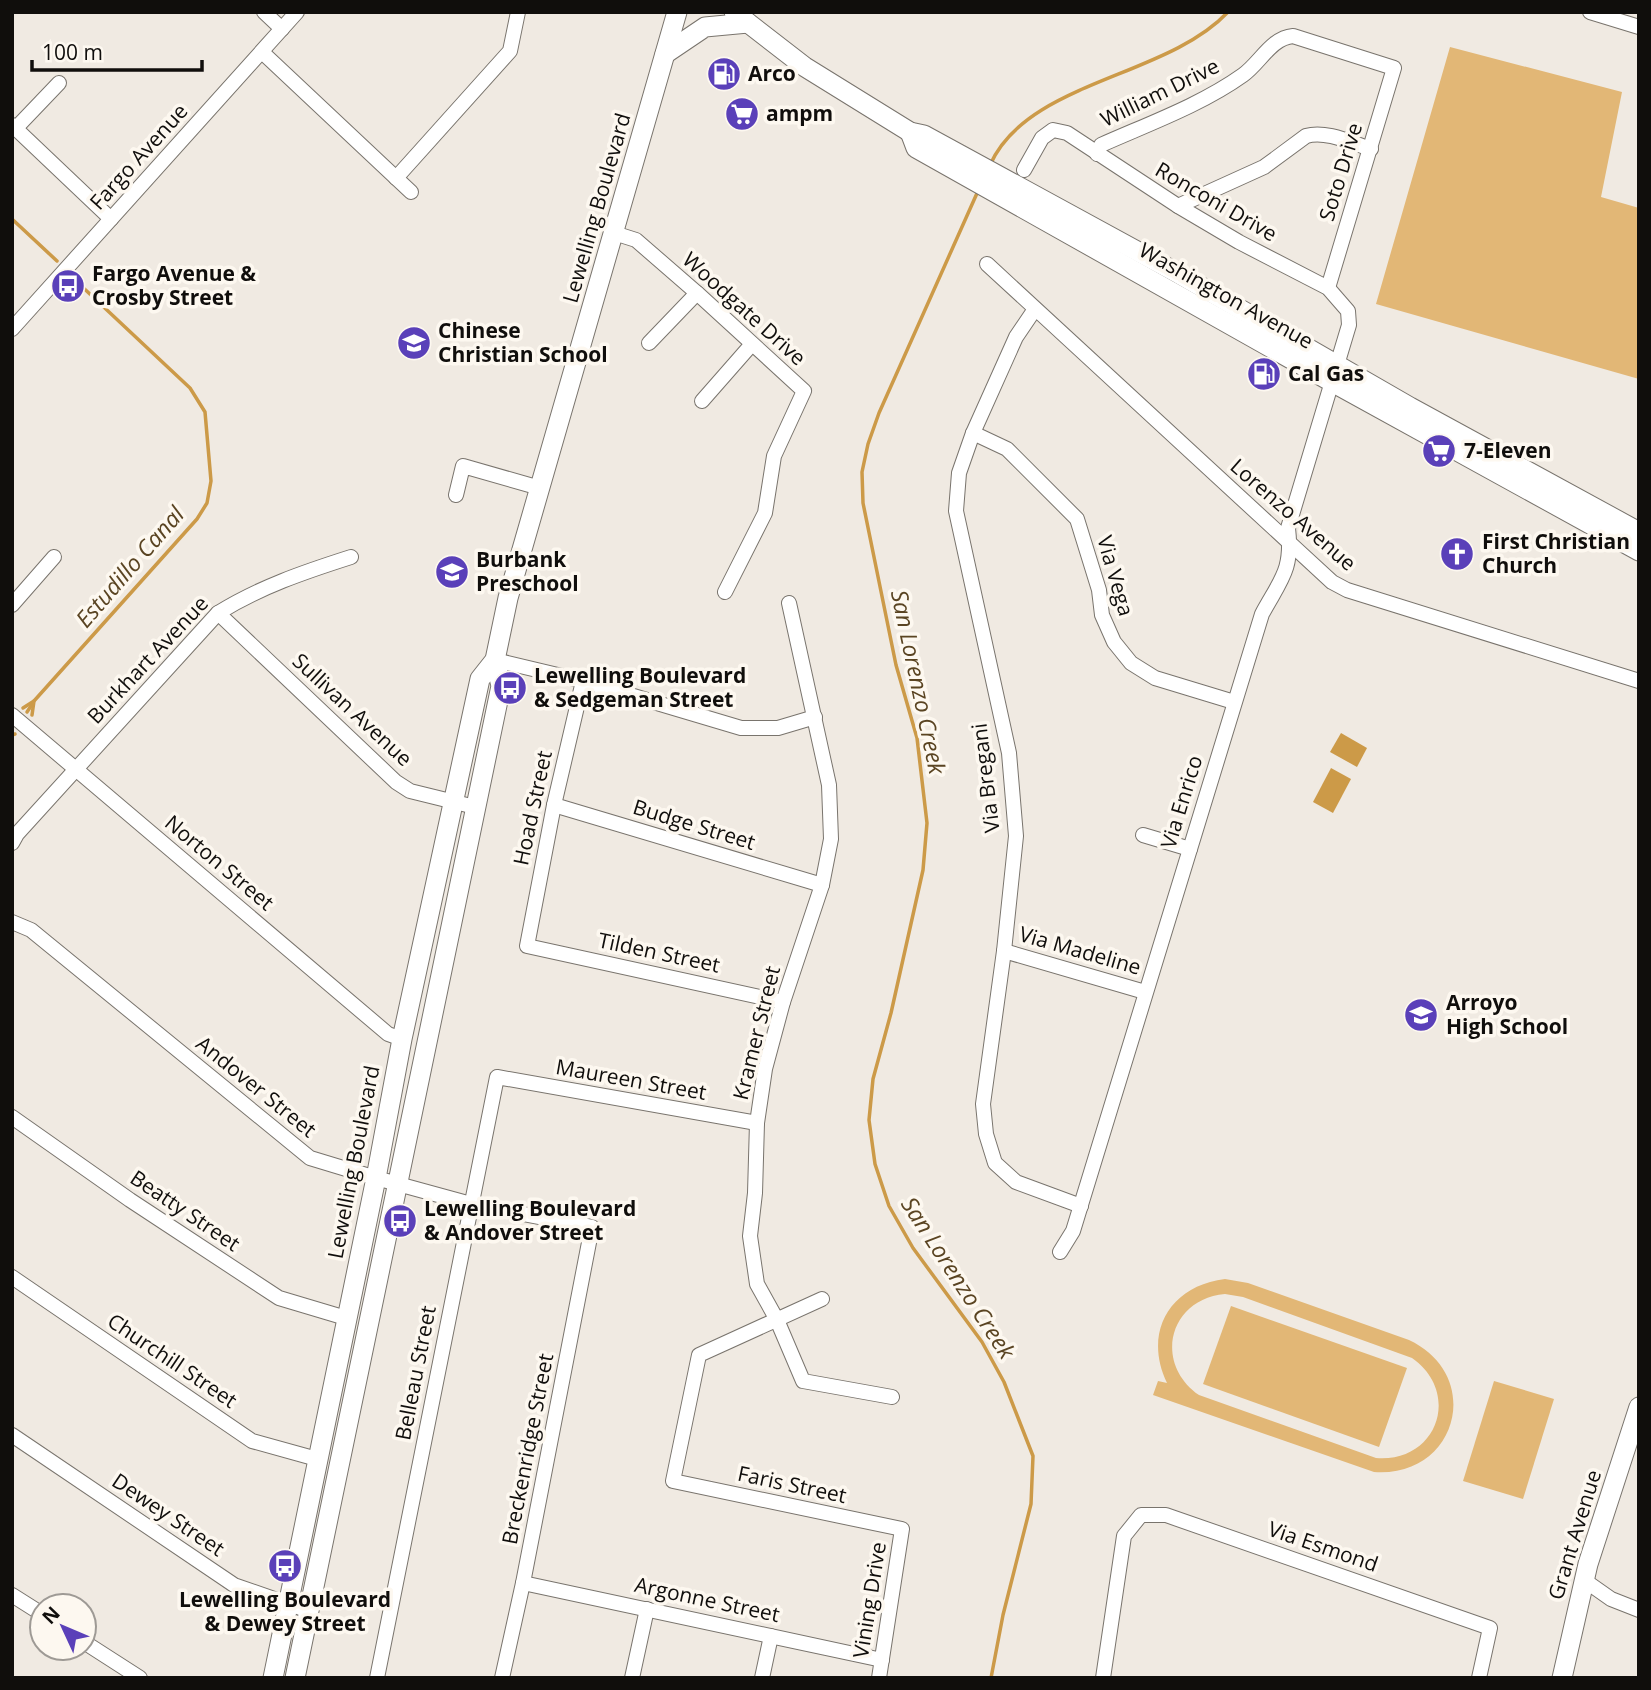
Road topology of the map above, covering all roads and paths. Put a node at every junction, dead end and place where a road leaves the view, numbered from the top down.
1 (264, 12) edge
2 (297, 12) edge
3 (518, 12) edge
4 (1590, 12) edge
5 (674, 15) edge
6 (741, 18) edge
7 (1639, 27) edge
8 (282, 29) junction
9 (262, 52) junction
10 (664, 54) junction
11 (1394, 68) joint
12 (59, 83) dead end
13 (14, 126) edge
14 (1371, 149) junction
15 (1097, 154) junction
16 (1024, 170) dead end
17 (396, 178) junction
18 (411, 192) dead end
19 (1178, 206) junction
20 (111, 219) junction
21 (614, 233) junction
22 (987, 264) dead end
23 (1328, 288) junction
24 (697, 293) junction
25 (12, 306) edge
26 (1035, 309) junction
27 (24, 316) junction
28 (12, 329) edge
29 (649, 343) dead end
30 (752, 344) junction
31 (1335, 374) junction
32 (702, 401) dead end
33 (973, 433) junction
34 (540, 488) junction
35 (456, 495) dead end
36 (1639, 532) edge
37 (1290, 544) junction
38 (1639, 551) edge
39 (54, 557) dead end
40 (351, 557) dead end
41 (725, 592) dead end
42 (789, 603) dead end
43 (12, 605) edge
44 (218, 613) junction
45 (495, 660) junction
46 (583, 681) junction
47 (1639, 681) edge
48 (1234, 702) junction
49 (12, 715) edge
50 (815, 718) junction
51 (75, 769) junction
52 (454, 803) junction
53 (554, 805) junction
54 (475, 807) junction
55 (1143, 835) dead end
56 (12, 843) edge
57 (1190, 849) junction
58 (822, 885) junction
59 (12, 922) edge
60 (527, 946) joint
61 (1004, 951) junction
62 (1145, 992) junction
63 (783, 1002) junction
64 (402, 1040) junction
65 (422, 1060) junction
66 (497, 1077) joint
67 (12, 1117) edge
68 (757, 1123) junction
69 (376, 1178) junction
70 (398, 1184) junction
71 (471, 1204) junction
72 (1081, 1206) junction
73 (592, 1227) joint
74 (1060, 1252) dead end
75 (12, 1277) edge
76 (822, 1299) dead end
77 (346, 1318) junction
78 (777, 1320) junction
79 (892, 1397) dead end
80 (1639, 1407) edge
81 (12, 1435) edge
82 (317, 1459) junction
83 (902, 1530) joint
84 (1584, 1580) junction
85 (523, 1583) junction
86 (12, 1595) edge
87 (289, 1604) junction
88 (28, 1605) edge
89 (647, 1609) junction
90 (1639, 1610) edge
91 (309, 1611) junction
92 (771, 1636) junction
93 (98, 1651) edge
94 (882, 1660) junction
95 (139, 1678) edge
96 (273, 1678) edge
97 (295, 1678) edge
98 (377, 1678) edge
99 (502, 1678) edge
100 (632, 1678) edge
101 (762, 1678) edge
102 (879, 1678) edge
103 (1103, 1678) edge
104 (1479, 1678) edge
105 (1562, 1678) edge

1 - 8 street
2 - 8 street, Fargo Avenue
3 - 17 street
4 - 7 street
5 - 10 main road, Lewelling Boulevard
6 - 10 main road
6 - 31 main road, Washington Avenue
8 - 9 street, Fargo Avenue
9 - 17 street
9 - 20 street, Fargo Avenue
10 - 21 main road, Lewelling Boulevard
11 - 14 street, Soto Drive
11 - 15 street, William Drive
12 - 13 street
13 - 20 street
14 - 19 street
14 - 23 street, Soto Drive
15 - 16 street, Ronconi Drive
15 - 19 street, Ronconi Drive
17 - 18 street
19 - 23 street, Ronconi Drive
20 - 27 street, Fargo Avenue
21 - 24 street, Woodgate Drive
21 - 34 main road, Lewelling Boulevard
22 - 26 street, Lorenzo Avenue
23 - 31 street, Ronconi Drive
24 - 29 street
24 - 30 street, Woodgate Drive
25 - 27 street
26 - 33 street, Via Bregani
26 - 37 street, Lorenzo Avenue
27 - 28 street, Fargo Avenue
30 - 32 street
30 - 41 street, Woodgate Drive
31 - 36 main road, Washington Avenue
31 - 37 street, Via Enrico
31 - 38 main road, Washington Avenue
33 - 48 street, Via Vega
33 - 61 street, Via Bregani
34 - 35 street
34 - 45 main road, Lewelling Boulevard
37 - 47 street, Lorenzo Avenue
37 - 48 street, Via Enrico
39 - 43 street
40 - 44 street, Burkhart Avenue
42 - 50 street, Kramer Street
44 - 51 street, Burkhart Avenue
44 - 52 street, Sullivan Avenue
45 - 46 street
45 - 52 main road, Lewelling Boulevard
45 - 54 main road, Lewelling Boulevard
46 - 50 street
46 - 53 street, Hoad Street
48 - 57 street, Via Enrico
49 - 51 street, Norton Street
50 - 58 street, Kramer Street
51 - 56 street, Burkhart Avenue
51 - 64 street, Norton Street
52 - 54 street, Sullivan Avenue
52 - 64 main road, Lewelling Boulevard
53 - 58 street, Budge Street
53 - 60 street, Hoad Street
54 - 65 main road, Lewelling Boulevard
55 - 57 street
57 - 62 street, Via Enrico
58 - 63 street, Kramer Street
59 - 69 street, Andover Street
60 - 63 street, Tilden Street
61 - 62 street, Via Madeline
61 - 72 street, Via Bregani
62 - 72 street, Via Enrico
63 - 68 street, Kramer Street
64 - 65 main road
64 - 69 main road, Lewelling Boulevard
65 - 70 main road, Lewelling Boulevard
66 - 68 street, Maureen Street
66 - 71 street, Belleau Street
67 - 77 street, Beatty Street
68 - 78 street, Kramer Street
69 - 70 street, Andover Street
69 - 77 main road, Lewelling Boulevard
70 - 71 street, Andover Street
70 - 91 main road, Lewelling Boulevard
71 - 73 street, Andover Street
71 - 98 street, Belleau Street
72 - 74 street, Via Enrico
73 - 85 street, Breckenridge Street
75 - 82 street, Churchill Street
76 - 78 street
77 - 82 main road, Lewelling Boulevard
78 - 79 street, Kramer Street
78 - 83 street, Faris Street
80 - 84 main road, Grant Avenue
81 - 87 street, Dewey Street
82 - 87 main road, Lewelling Boulevard
83 - 94 street, Vining Drive
84 - 90 street
84 - 105 main road, Grant Avenue
85 - 89 street, Argonne Street
85 - 99 street, Breckenridge Street
86 - 88 street
87 - 91 street, Dewey Street
87 - 96 main road, Lewelling Boulevard
89 - 92 street, Argonne Street
89 - 100 street
91 - 97 main road, Lewelling Boulevard
92 - 94 street, Argonne Street
92 - 101 street
93 - 95 street
94 - 102 street, Vining Drive
103 - 104 street, Via Esmond

